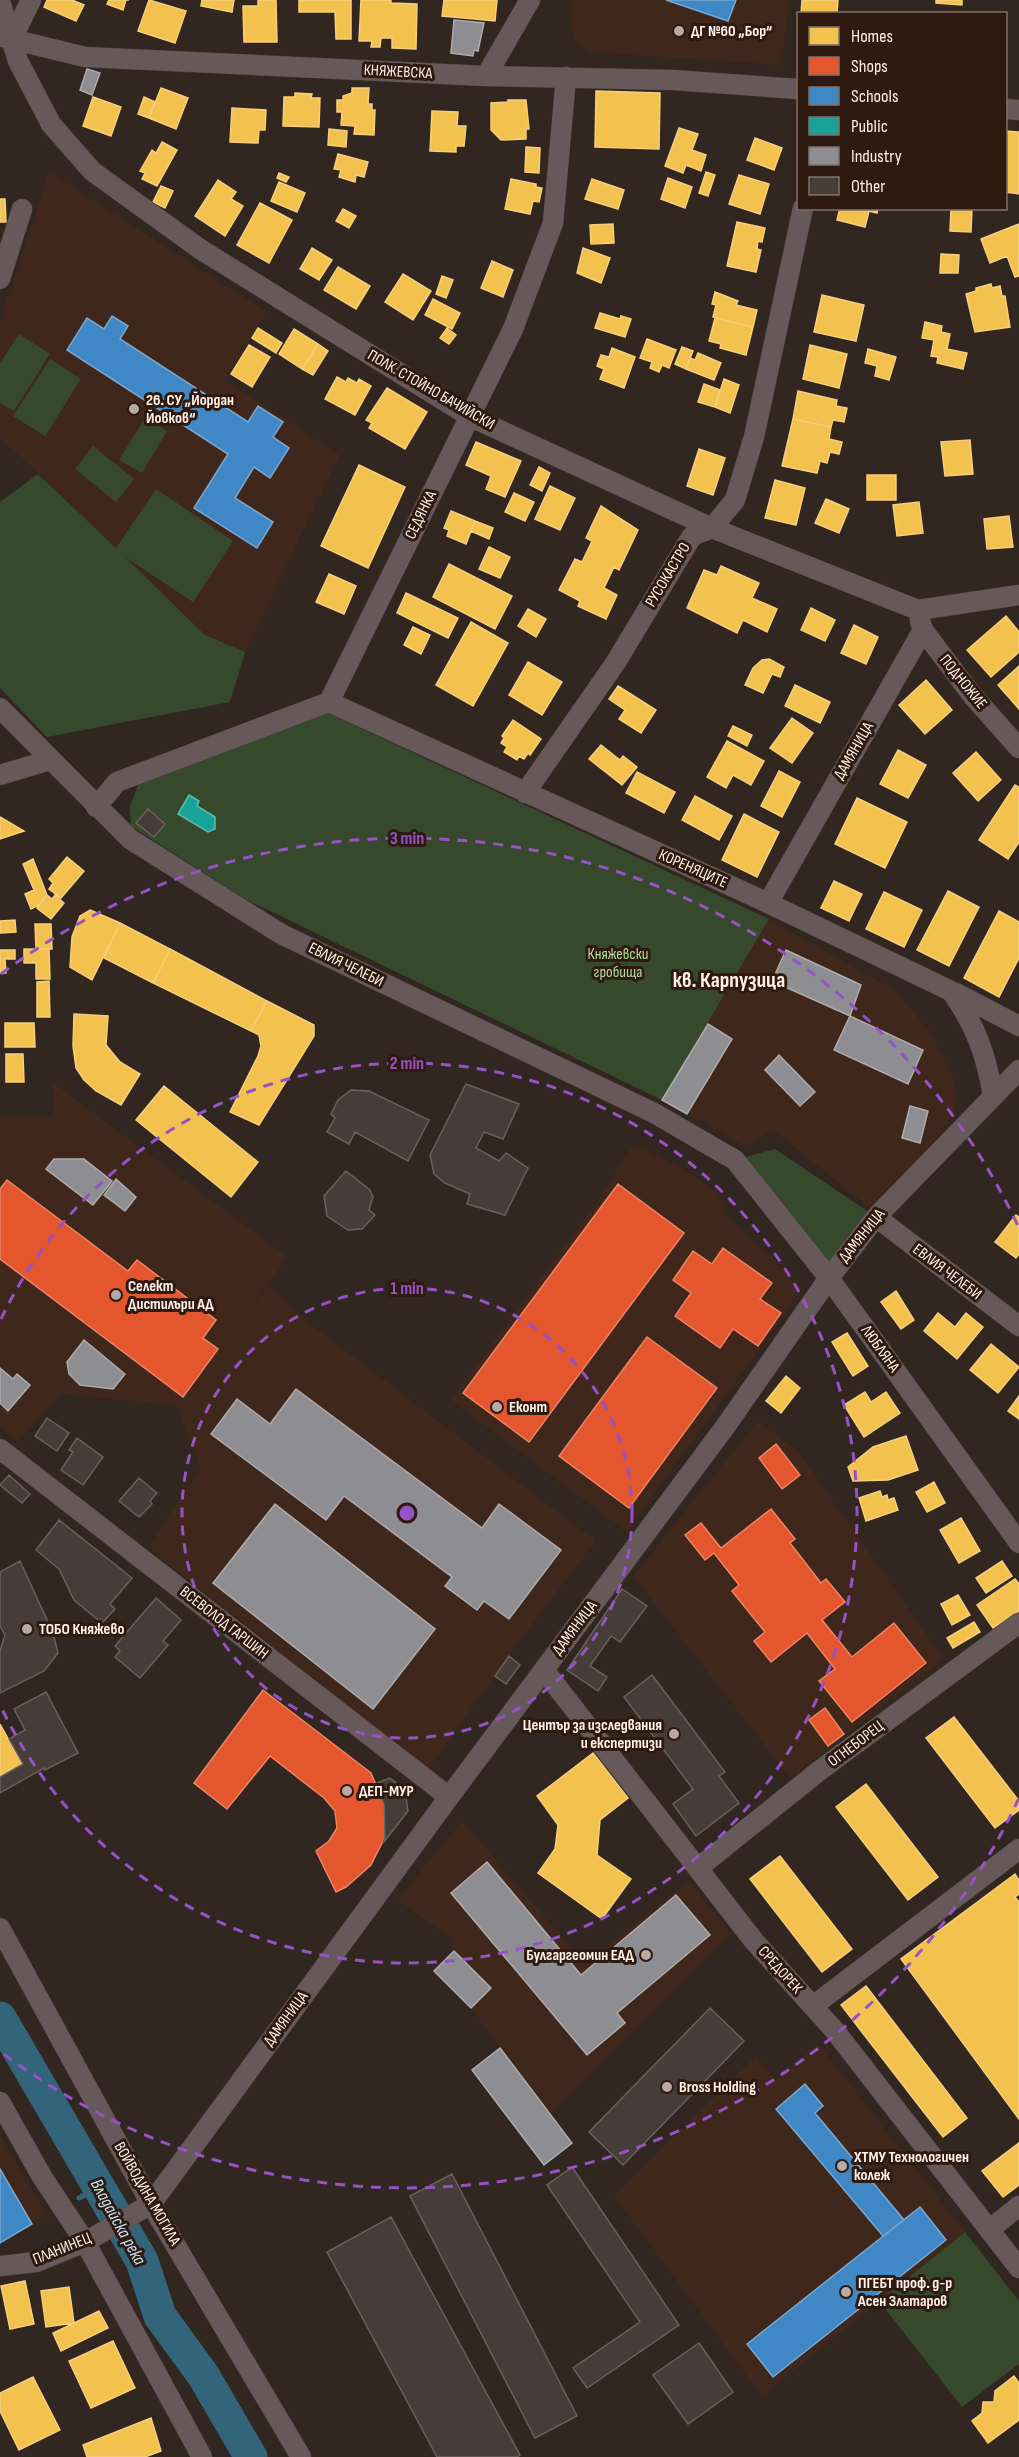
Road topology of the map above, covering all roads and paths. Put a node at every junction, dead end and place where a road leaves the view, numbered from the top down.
1 (31, 0) edge
2 (530, 0) edge
3 (0, 1) edge
4 (6, 38) edge
5 (486, 76) junction
6 (566, 77) junction
7 (797, 89) edge
8 (22, 209) dead end
9 (803, 210) edge
10 (0, 279) edge
11 (469, 416) junction
12 (712, 528) junction
13 (1019, 595) edge
14 (918, 610) junction
15 (922, 630) junction
16 (329, 702) junction
17 (0, 708) edge
18 (1019, 748) edge
19 (50, 760) junction
20 (0, 775) edge
21 (525, 793) junction
22 (96, 807) junction
23 (768, 903) junction
24 (951, 991) junction
25 (1019, 1026) edge
26 (1019, 1070) edge
27 (993, 1096) junction
28 (735, 1160) joint
29 (876, 1217) junction
30 (829, 1278) junction
31 (1019, 1326) edge
32 (0, 1449) edge
33 (1019, 1543) edge
34 (1019, 1623) edge
35 (544, 1670) junction
36 (449, 1797) junction
37 (1019, 1849) edge
38 (698, 1869) junction
39 (0, 1928) edge
40 (813, 2006) junction
41 (0, 2102) edge
42 (1019, 2206) edge
43 (143, 2208) junction
44 (989, 2230) junction
45 (91, 2238) junction
46 (0, 2266) edge
47 (1019, 2268) edge
48 (202, 2457) edge
49 (301, 2457) edge

1 - 4 street
2 - 5 street
3 - 4 street, ПОЛК. СТОЙНО БАЧИЙСКИ
4 - 5 street, КНЯЖЕВСКА
4 - 11 street, ПОЛК. СТОЙНО БАЧИЙСКИ
5 - 6 street, КНЯЖЕВСКА
6 - 7 street, КНЯЖЕВСКА
6 - 11 street, СЕДЯНКА
8 - 10 street
9 - 12 street, РУСОКАСТРО
11 - 12 street, ПОЛК. СТОЙНО БАЧИЙСКИ
11 - 16 street, СЕДЯНКА
12 - 14 street, ПОЛК. СТОЙНО БАЧИЙСКИ
12 - 21 street, РУСОКАСТРО
13 - 14 street
14 - 15 street, ПОДНОЖИЕ
15 - 18 street, ПОДНОЖИЕ
15 - 23 street, ДАМЯНИЦА
16 - 21 street, КОРЕНЯЦИТЕ
16 - 22 street
17 - 19 street, ЕВЛИЯ ЧЕЛЕБИ
19 - 20 street
19 - 22 street, ЕВЛИЯ ЧЕЛЕБИ
21 - 23 street, КОРЕНЯЦИТЕ
22 - 28 street, ЕВЛИЯ ЧЕЛЕБИ
23 - 24 street, КОРЕНЯЦИТЕ
24 - 25 street
24 - 27 street, КОРЕНЯЦИТЕ
26 - 27 street, ДАМЯНИЦА
27 - 29 street, ДАМЯНИЦА
28 - 30 street, ЛЮБЛЯНА
29 - 30 street, ДАМЯНИЦА
29 - 31 street, ЕВЛИЯ ЧЕЛЕБИ
30 - 33 street, ЛЮБЛЯНА
30 - 35 street, ДАМЯНИЦА
32 - 36 street, ВСЕВОЛОД ГАРШИН
34 - 38 street, ОГНЕБОРЕЦ
35 - 36 street, ДАМЯНИЦА
35 - 38 street, СРЕДОРЕК
36 - 43 street, ДАМЯНИЦА
37 - 40 street
38 - 40 street, СРЕДОРЕК
39 - 43 street, ВОЙВОДИНА МОГИЛА
40 - 44 street, СРЕДОРЕК
41 - 45 street
42 - 44 street
43 - 45 street, ПЛАНИНЕЦ
43 - 49 street, ВОЙВОДИНА МОГИЛА
44 - 47 street, СРЕДОРЕК
45 - 46 street, ПЛАНИНЕЦ
45 - 48 street

